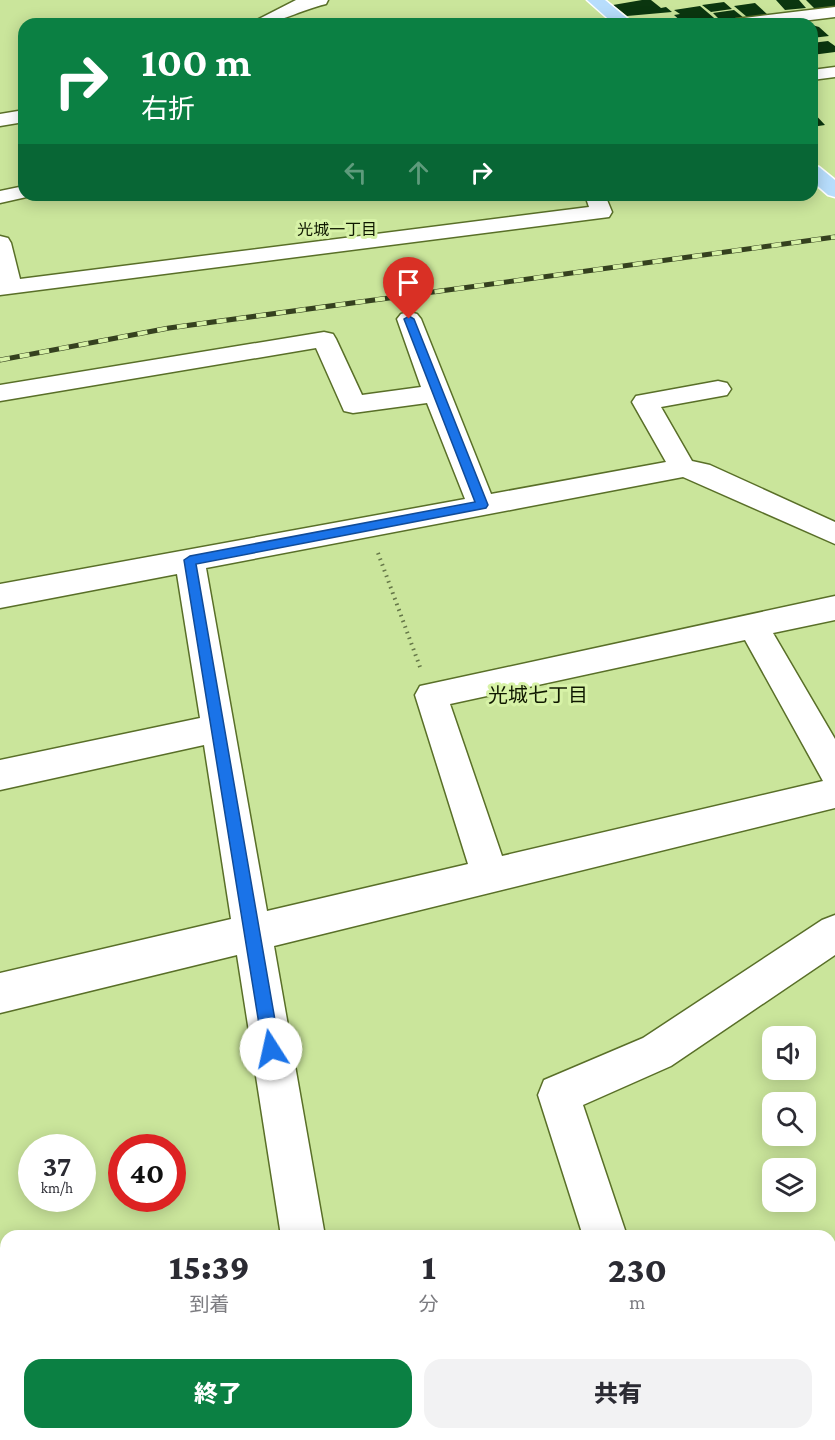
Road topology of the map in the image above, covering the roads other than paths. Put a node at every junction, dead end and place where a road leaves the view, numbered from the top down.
1 (320, 0) edge
2 (595, 0) edge
3 (835, 12) edge
4 (271, 18) edge
5 (618, 18) edge
6 (786, 18) edge
7 (835, 72) edge
8 (818, 74) edge
9 (18, 117) edge
10 (0, 120) edge
11 (832, 160) dead end
12 (818, 161) edge
13 (818, 176) edge
14 (835, 192) edge
15 (18, 193) edge
16 (0, 197) edge
17 (596, 201) edge
18 (0, 243) edge
19 (5, 287) edge
20 (409, 319) dead end
21 (718, 389) dead end
22 (0, 393) edge
23 (436, 393) junction
24 (683, 468) junction
25 (482, 505) junction
26 (835, 534) edge
27 (190, 560) junction
28 (0, 596) edge
29 (835, 608) edge
30 (753, 626) junction
31 (217, 728) junction
32 (835, 770) edge
33 (0, 775) edge
34 (835, 793) edge
35 (491, 877) junction
36 (251, 932) junction
37 (835, 933) edge
38 (0, 993) edge
39 (302, 1230) edge
40 (603, 1230) edge

1 - 4 street
2 - 5 main road
3 - 6 street
7 - 8 street
9 - 10 street
11 - 12 main road
13 - 14 main road
15 - 16 street
17 - 19 street
18 - 19 street
20 - 23 street
21 - 24 street
22 - 23 street
23 - 25 street
24 - 25 street
24 - 26 street
25 - 27 street
27 - 28 street
27 - 31 street
29 - 30 street
30 - 32 street
30 - 35 street
31 - 33 street
31 - 36 street
34 - 35 street
35 - 36 street
36 - 38 street
36 - 39 street
37 - 40 street

